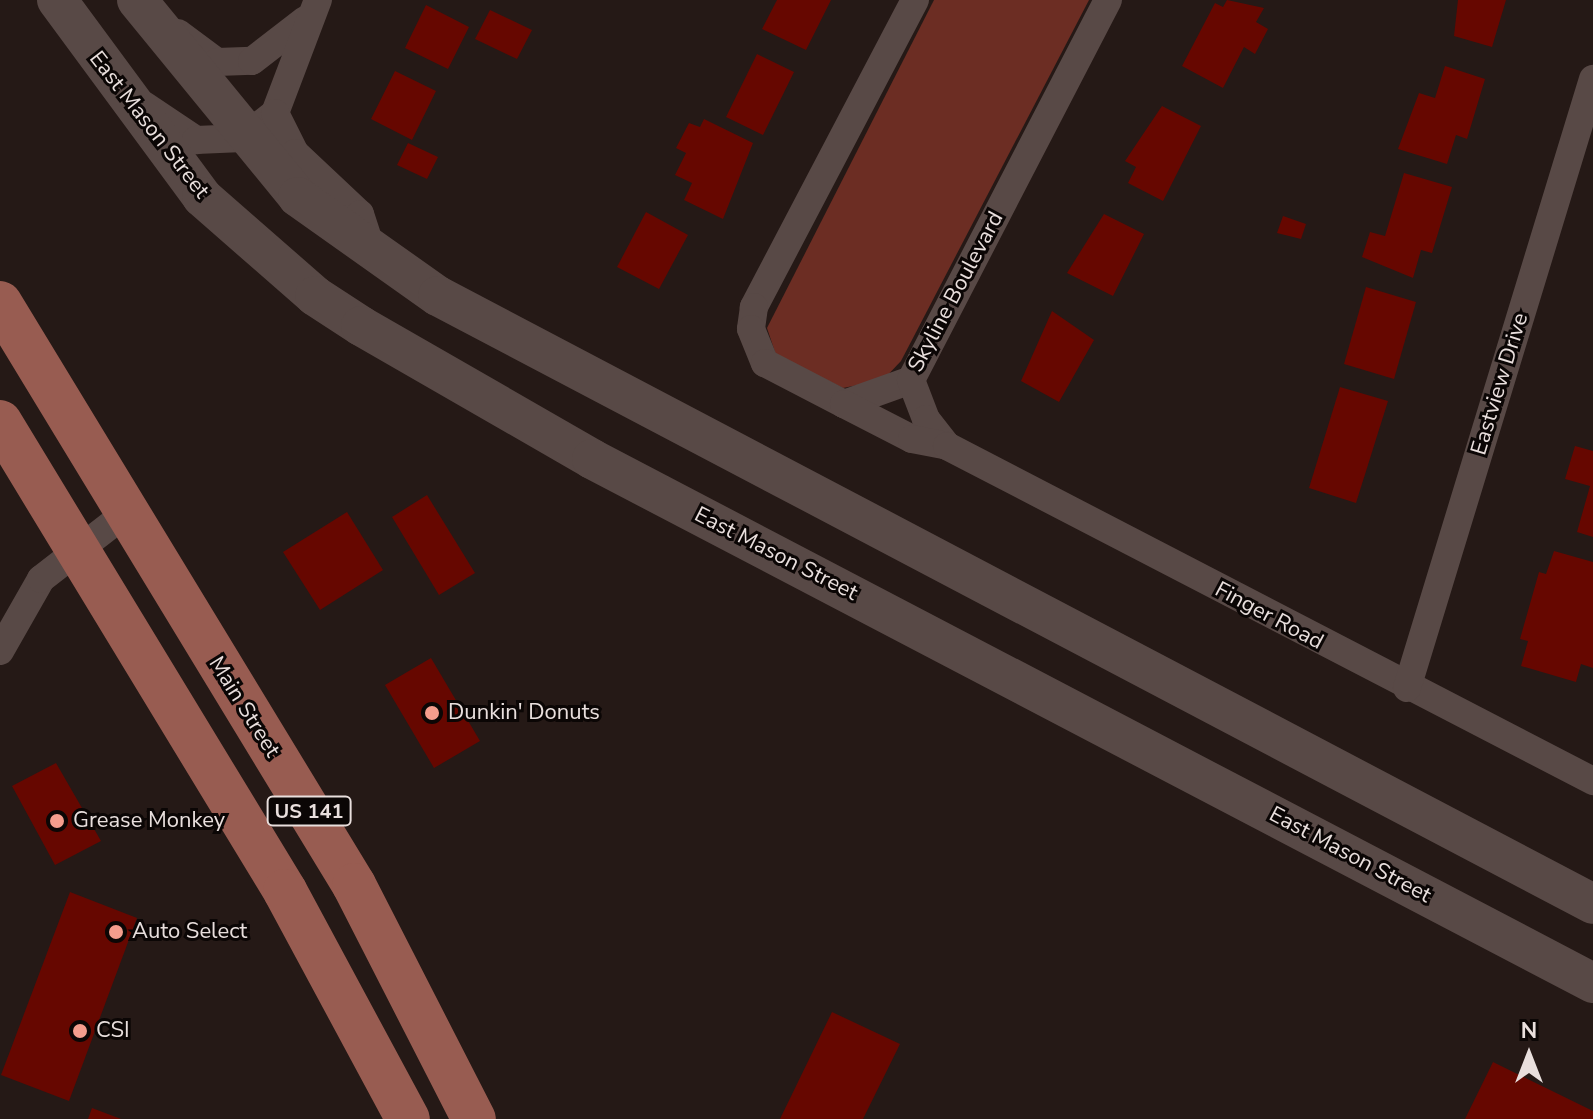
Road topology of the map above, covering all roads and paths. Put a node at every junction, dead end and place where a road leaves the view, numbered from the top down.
1 (57, 0) edge
2 (915, 0) edge
3 (1108, 0) edge
4 (142, 6) edge
5 (314, 7) edge
6 (1593, 79) edge
7 (117, 87) junction
8 (275, 113) junction
9 (243, 138) junction
10 (374, 254) junction
11 (0, 303) edge
12 (911, 380) junction
13 (844, 404) junction
14 (0, 422) edge
15 (947, 446) junction
16 (126, 513) junction
17 (75, 546) junction
18 (0, 651) edge
19 (1407, 688) junction
20 (1593, 781) edge
21 (1593, 904) edge
22 (1593, 983) edge
23 (408, 1119) edge
24 (474, 1119) edge

1 - 7 main road, East Mason Street
2 - 13 street
3 - 12 street, Skyline Boulevard
4 - 5 street
4 - 9 main road
5 - 8 street
6 - 19 street, Eastview Drive
7 - 9 street
7 - 22 main road, East Mason Street
8 - 9 street
8 - 10 street
9 - 10 main road
10 - 21 main road
11 - 16 main road, Main Street / US 141
12 - 13 street, Skyline Boulevard
12 - 15 street
13 - 15 street
14 - 17 main road, US 141
15 - 19 street, Finger Road
16 - 17 street
16 - 24 main road, Main Street / US 141
17 - 18 street
17 - 23 main road, US 141
19 - 20 street, Finger Road

